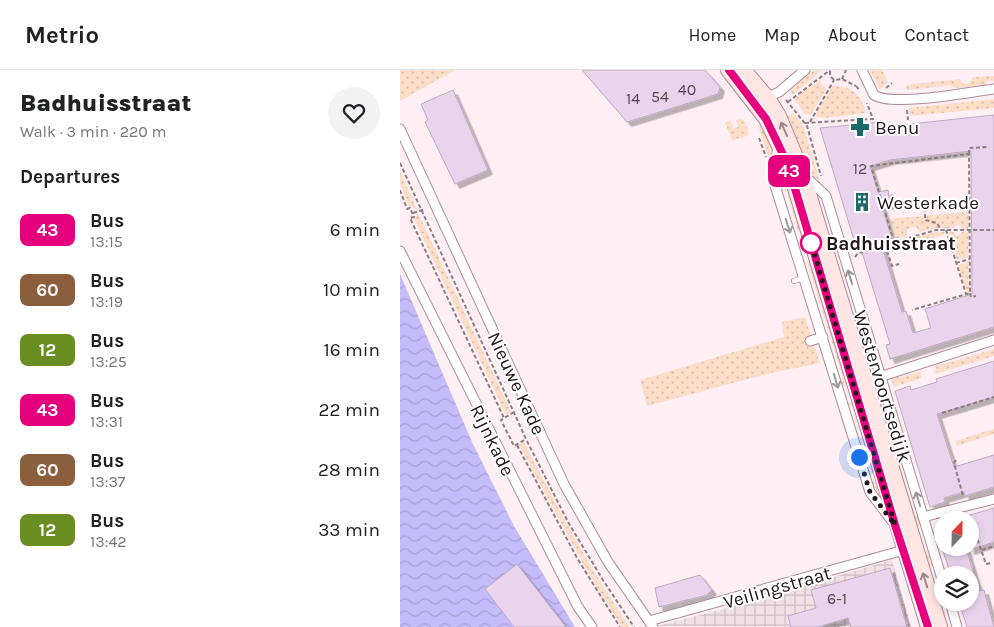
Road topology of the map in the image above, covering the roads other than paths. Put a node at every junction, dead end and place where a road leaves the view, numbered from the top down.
1 (728, 70) edge
2 (744, 70) edge
3 (805, 70) edge
4 (862, 70) edge
5 (994, 89) edge
6 (774, 95) junction
7 (753, 100) junction
8 (400, 129) edge
9 (779, 144) junction
10 (802, 174) junction
11 (400, 251) edge
12 (805, 278) junction
13 (794, 281) dead end
14 (823, 337) junction
15 (994, 340) edge
16 (810, 341) dead end
17 (880, 375) junction
18 (860, 383) junction
19 (994, 498) edge
20 (923, 517) junction
21 (895, 525) junction
22 (904, 550) junction
23 (938, 566) edge
24 (953, 611) edge
25 (651, 624) edge
26 (592, 627) edge
27 (928, 627) edge
28 (940, 627) edge
29 (957, 627) edge

1 - 7 main road, Westervoortsedijk
2 - 6 main road, Westervoortsedijk
3 - 6 street
4 - 5 street
6 - 7 street
10 -> 6 main road, Westervoortsedijk
7 - 9 main road, Westervoortsedijk
8 - 25 street, Nieuwe Kade
9 -> 12 street, Westervoortsedijk
9 - 18 main road, Westervoortsedijk
17 -> 10 street, Westervoortsedijk
10 - 18 main road, Westervoortsedijk
11 - 26 street, Rijnkade
12 - 13 lane
12 - 14 street, Westervoortsedijk
14 - 16 street
14 -> 21 street, Westervoortsedijk
15 - 17 street
17 - 18 street
20 -> 17 street, Westervoortsedijk
18 - 21 main road, Westervoortsedijk
28 -> 18 main road, Westervoortsedijk
19 - 20 street
20 - 23 street, Westervoortsedijk
21 - 22 main road, Westervoortsedijk
22 - 25 street, Veilingstraat
22 - 27 main road, Westervoortsedijk
24 - 29 street

